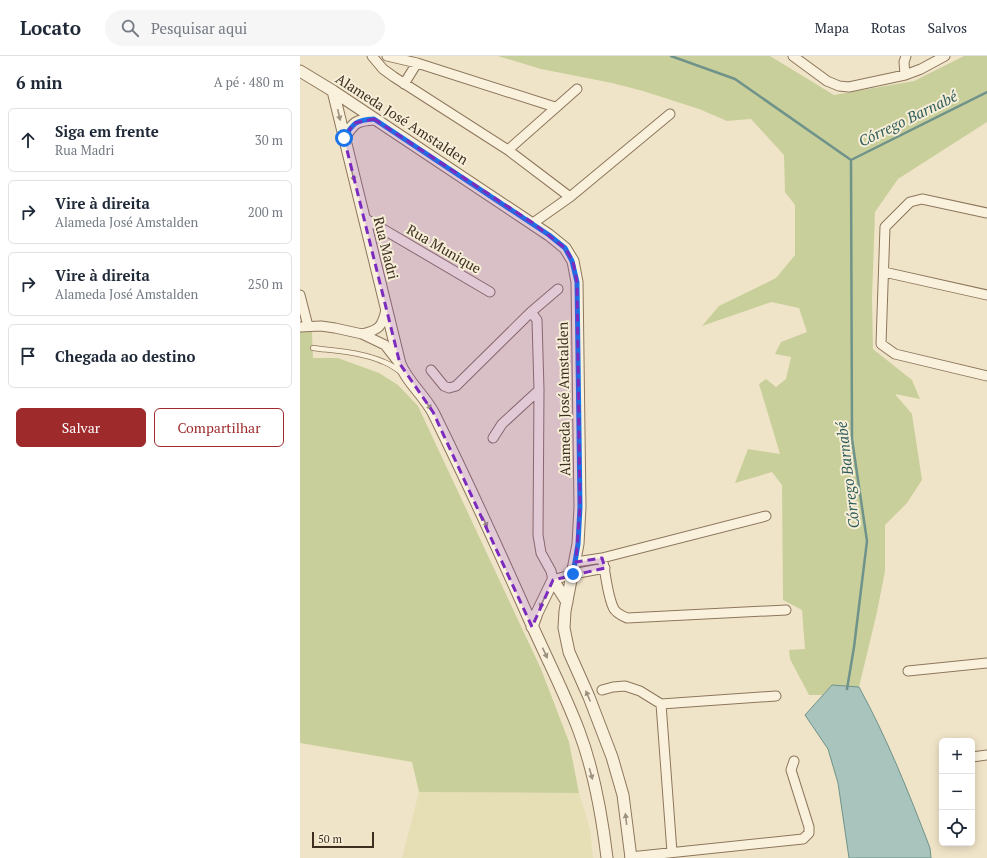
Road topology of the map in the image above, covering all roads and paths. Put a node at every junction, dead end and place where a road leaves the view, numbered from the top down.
1 (372, 56) edge
2 (387, 56) edge
3 (793, 56) edge
4 (906, 56) edge
5 (946, 56) edge
6 (804, 59) edge
7 (417, 63) junction
8 (300, 71) edge
9 (904, 75) junction
10 (404, 84) junction
11 (577, 89) dead end
12 (333, 91) junction
13 (555, 107) junction
14 (670, 114) dead end
15 (374, 119) junction
16 (344, 138) junction
17 (508, 150) junction
18 (570, 197) junction
19 (987, 213) edge
20 (364, 218) junction
21 (533, 223) junction
22 (884, 272) junction
23 (558, 289) dead end
24 (490, 292) dead end
25 (300, 295) edge
26 (987, 295) edge
27 (386, 310) junction
28 (531, 312) junction
29 (304, 326) edge
30 (362, 334) junction
31 (313, 348) dead end
32 (402, 369) junction
33 (431, 370) dead end
34 (987, 376) edge
35 (539, 390) junction
36 (493, 438) dead end
37 (766, 516) dead end
38 (602, 558) junction
39 (576, 562) junction
40 (605, 568) junction
41 (573, 574) junction
42 (553, 580) junction
43 (568, 602) junction
44 (786, 610) dead end
45 (532, 627) junction
46 (987, 663) edge
47 (908, 671) dead end
48 (602, 690) dead end
49 (776, 696) dead end
50 (661, 704) junction
51 (987, 755) edge
52 (975, 757) edge
53 (794, 761) dead end
54 (672, 852) junction
55 (630, 857) edge
56 (606, 858) edge

1 - 10 street
2 - 7 street
3 - 6 street
4 - 9 street
5 - 9 street
6 - 9 street
7 - 10 street
7 - 13 street
8 - 12 street, Alameda José Amstalden
10 - 17 street
11 - 13 street
12 - 15 street, Alameda José Amstalden
12 -> 16 street, Rua Madri
13 - 17 street
14 - 18 street
15 - 16 street
15 - 21 street, Alameda José Amstalden
16 -> 20 street, Rua Madri
17 - 18 street
18 - 21 street
19 - 22 street
20 - 24 street, Rua Munique
20 - 27 street, Rua Madri
21 - 39 street, Alameda José Amstalden
22 - 26 street
22 - 34 street
23 - 28 street
25 - 29 street
27 - 30 street
27 - 32 street, Rua Madri
28 - 33 street
28 - 35 street
29 - 30 street
30 - 32 street
31 - 32 lane
32 -> 45 street
35 - 36 street
35 - 42 street
37 - 38 street
38 - 39 street
38 - 40 street
39 - 41 street, Alameda José Amstalden
40 - 41 street
40 - 44 street
41 - 42 street
41 - 43 street, Alameda José Amstalden
42 - 43 street
42 -> 45 street
55 -> 43 street, Alameda José Amstalden
45 -> 56 street
46 - 47 street
48 - 50 street
49 - 50 street
50 - 54 street
51 - 52 street
53 - 54 street
54 - 55 street

